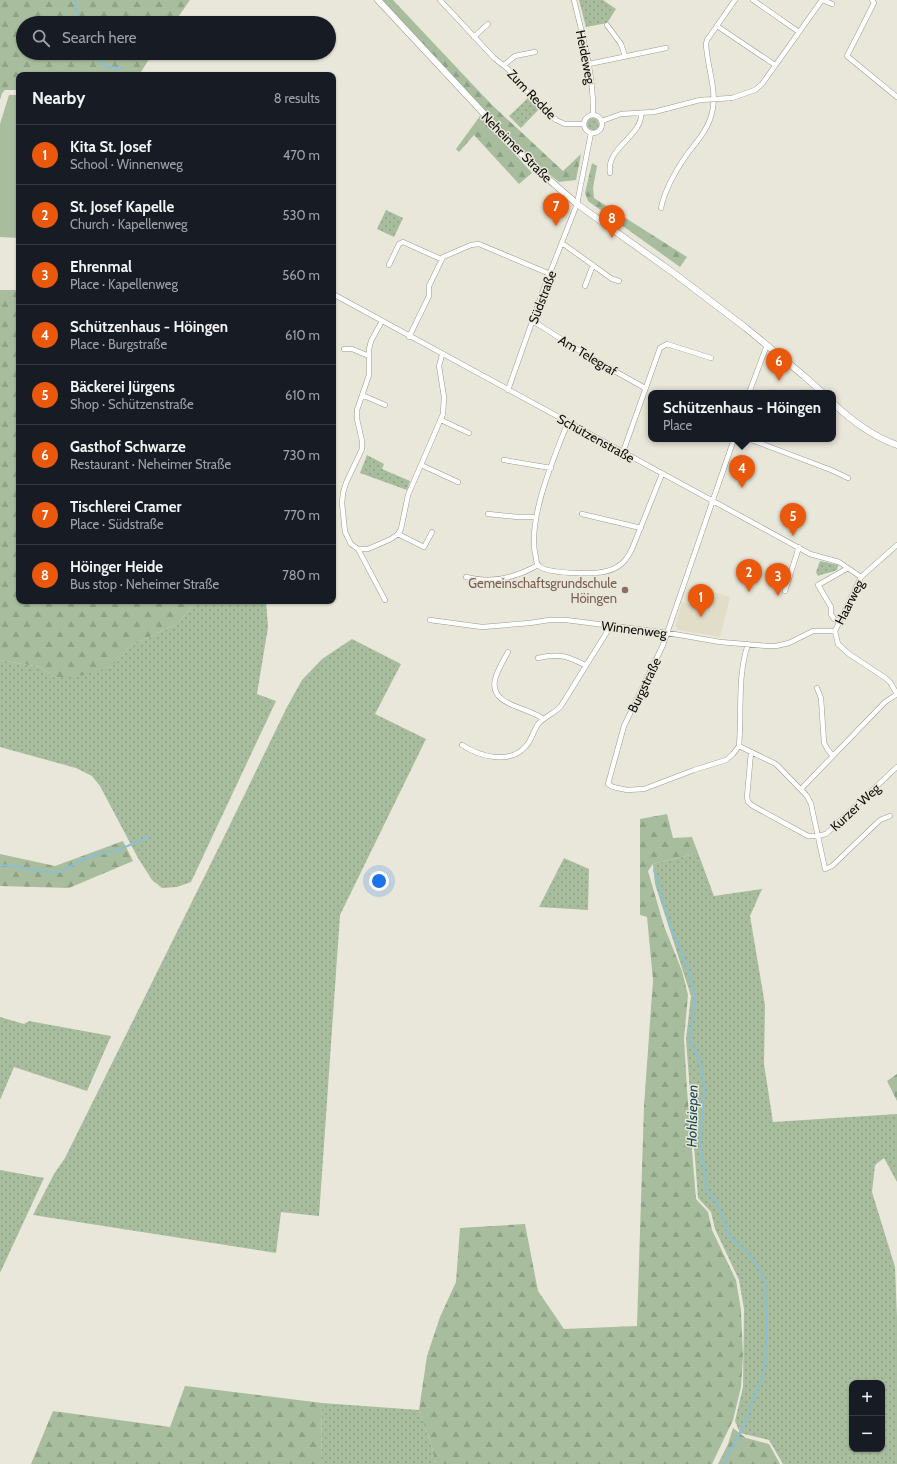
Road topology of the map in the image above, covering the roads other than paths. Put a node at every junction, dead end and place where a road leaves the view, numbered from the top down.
1 (378, 0) edge
2 (440, 0) edge
3 (449, 0) edge
4 (574, 0) edge
5 (735, 0) edge
6 (753, 0) edge
7 (823, 0) edge
8 (872, 0) edge
9 (832, 4) dead end
10 (444, 5) junction
11 (488, 24) dead end
12 (606, 24) dead end
13 (717, 26) junction
14 (799, 32) junction
15 (474, 37) junction
16 (666, 48) dead end
17 (535, 52) dead end
18 (625, 56) junction
19 (589, 64) junction
20 (504, 65) junction
21 (775, 65) junction
22 (897, 98) edge
23 (713, 100) junction
24 (642, 113) junction
25 (593, 114) junction
26 (602, 121) junction
27 (584, 124) junction
28 (591, 133) junction
29 (610, 173) dead end
30 (577, 204) junction
31 (661, 208) dead end
32 (562, 243) junction
33 (441, 259) junction
34 (389, 265) dead end
35 (592, 265) junction
36 (550, 274) junction
37 (619, 281) dead end
38 (585, 286) dead end
39 (336, 296) edge
40 (533, 321) junction
41 (382, 322) junction
42 (409, 337) junction
43 (767, 345) junction
44 (344, 349) dead end
45 (442, 355) junction
46 (369, 356) junction
47 (711, 358) dead end
48 (645, 388) junction
49 (508, 390) junction
50 (751, 390) edge
51 (820, 390) edge
52 (362, 395) junction
53 (385, 406) dead end
54 (836, 406) edge
55 (441, 420) junction
56 (568, 422) junction
57 (469, 433) dead end
58 (733, 442) edge
59 (757, 442) edge
60 (897, 445) edge
61 (623, 452) junction
62 (504, 460) dead end
63 (421, 465) junction
64 (551, 468) junction
65 (662, 474) junction
66 (848, 478) dead end
67 (458, 482) dead end
68 (713, 502) junction
69 (488, 514) dead end
70 (582, 514) dead end
71 (536, 517) junction
72 (641, 528) junction
73 (432, 532) dead end
74 (398, 534) junction
75 (897, 545) edge
76 (799, 547) junction
77 (358, 549) junction
78 (538, 565) junction
79 (848, 568) junction
80 (466, 577) dead end
81 (861, 577) junction
82 (785, 591) dead end
83 (385, 600) dead end
84 (430, 620) dead end
85 (839, 621) junction
86 (610, 627) junction
87 (835, 631) junction
88 (668, 633) junction
89 (748, 644) junction
90 (508, 652) dead end
91 (538, 658) dead end
92 (585, 666) junction
93 (817, 688) dead end
94 (897, 694) edge
95 (543, 719) junction
96 (462, 745) dead end
97 (739, 746) junction
98 (750, 752) junction
99 (833, 756) junction
100 (897, 767) edge
101 (801, 789) junction
102 (890, 816) dead end
103 (818, 836) junction

1 - 30 main road, Neheimer Straße
2 - 10 street, Zum Redde
3 - 10 street
4 - 19 street, Heideweg
5 - 13 street
6 - 14 street
7 - 9 street
7 - 14 street
8 - 22 street
10 - 15 street, Zum Redde
11 - 15 street
12 - 18 street
13 - 21 street
13 - 23 street
14 - 21 street
15 - 20 street, Zum Redde
16 - 18 street
17 - 20 street, Zum Redde
18 - 19 street
19 - 25 street, Heideweg
20 - 27 street, Zum Redde
21 - 23 street
23 - 24 street
23 - 31 street
24 - 26 street
24 - 29 street
25 - 26 street
25 - 27 street
26 - 28 street
27 - 28 street
28 - 30 street
30 - 32 street, Südstraße
30 - 43 main road, Neheimer Straße
32 - 35 street
32 - 36 street, Südstraße
33 - 34 street
33 - 36 street
33 - 42 street
35 - 37 street
35 - 38 street
36 - 40 street, Südstraße
39 - 41 street, Schützenstraße
40 - 48 street, Am Telegraf
40 - 49 street, Südstraße
41 - 42 street, Schützenstraße
41 - 46 street
42 - 45 street, Schützenstraße
43 - 50 street
43 - 51 main road, Neheimer Straße
44 - 46 street
45 - 49 street, Schützenstraße
45 - 55 street
46 - 52 street
47 - 48 street
48 - 61 street
49 - 56 street, Schützenstraße
52 - 53 street
52 - 77 street
54 - 60 main road
55 - 57 street
55 - 63 street
56 - 61 street, Schützenstraße
56 - 64 street
58 - 68 street, Burgstraße
59 - 66 street
61 - 65 street, Schützenstraße
62 - 64 street
63 - 67 street
63 - 74 street
64 - 71 street
65 - 68 street, Schützenstraße
65 - 72 street
68 - 76 street, Schützenstraße
68 - 88 street, Burgstraße
69 - 71 street
70 - 72 street
71 - 78 street
72 - 78 street
73 - 74 street
74 - 77 street
75 - 81 street, Haarweg
76 - 79 street, Schützenstraße
76 - 82 street
77 - 83 street
78 - 80 street
79 - 81 street, Schützenstraße
79 - 85 street
81 - 85 street, Haarweg
84 - 86 street, Winnenweg
85 - 87 street, Haarweg
86 - 88 street, Winnenweg
86 - 92 street
87 - 89 street, Winnenweg
87 - 94 street, Haarweg
88 - 89 street, Winnenweg
88 - 97 street, Burgstraße
89 - 97 street
90 - 95 street
91 - 92 street
92 - 95 street
93 - 99 street
94 - 99 street
95 - 96 street
97 - 98 street
98 - 101 street
98 - 103 street, Kurzer Weg
99 - 101 street
100 - 103 street, Kurzer Weg
101 - 103 street
102 - 103 street

